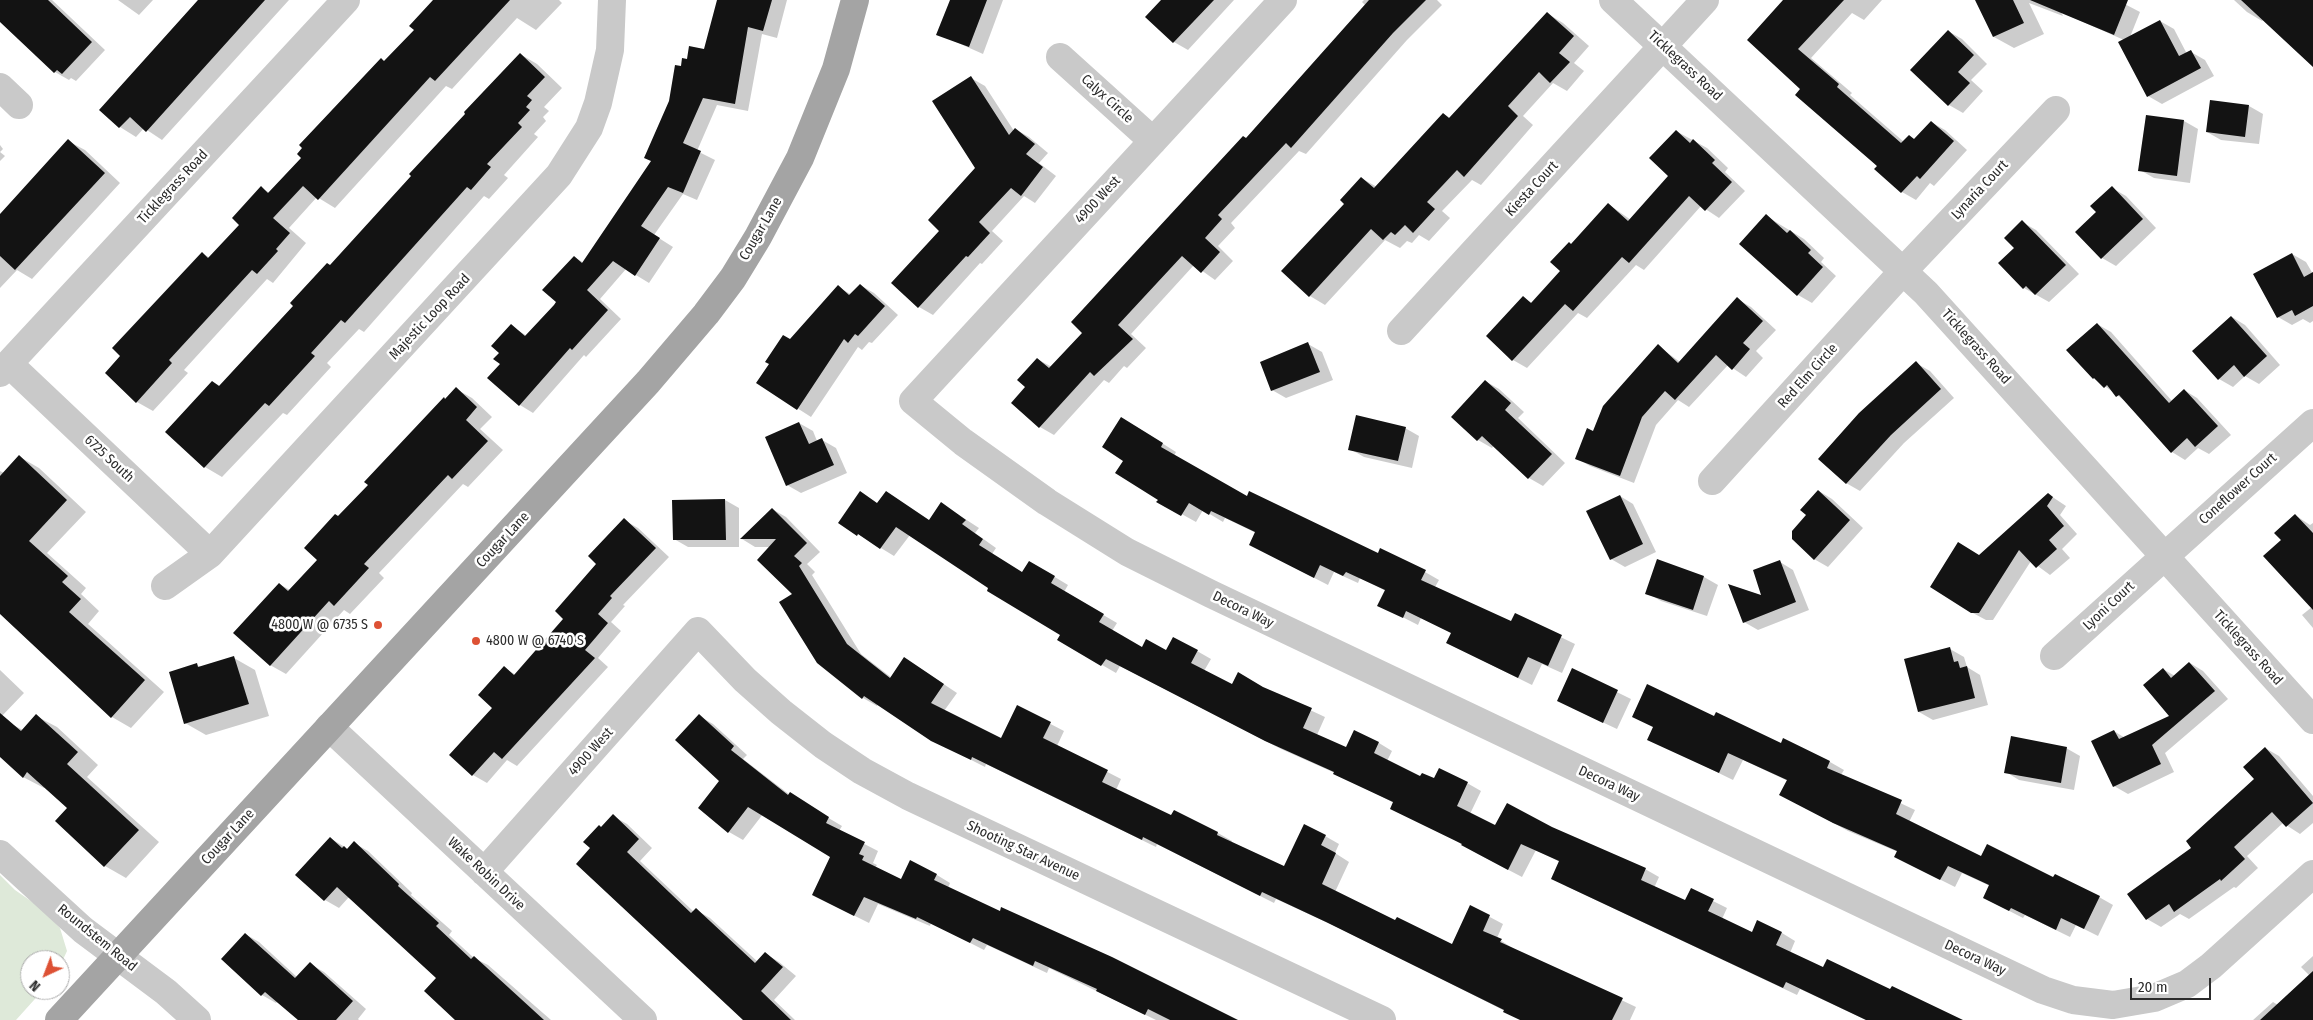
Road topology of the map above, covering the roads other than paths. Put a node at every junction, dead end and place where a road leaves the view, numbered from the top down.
1 (346, 0) edge
2 (612, 0) edge
3 (855, 0) edge
4 (1283, 0) edge
5 (1613, 0) edge
6 (1705, 0) edge
7 (1663, 46) junction
8 (1060, 57) dead end
9 (2056, 110) dead end
10 (1153, 141) junction
11 (1904, 270) junction
12 (1401, 331) dead end
13 (4, 369) edge
14 (913, 400) joint
15 (2313, 423) edge
16 (1712, 481) dead end
17 (210, 554) junction
18 (2164, 555) junction
19 (165, 586) dead end
20 (698, 631) joint
21 (2054, 656) dead end
22 (2313, 720) edge
23 (329, 728) junction
24 (0, 854) edge
25 (484, 872) junction
26 (2313, 874) edge
27 (118, 956) junction
28 (628, 1015) edge
29 (59, 1020) edge
30 (197, 1020) edge
31 (1382, 1020) edge

1 - 13 street, Ticklegrass Road
2 - 17 street, Majestic Loop Road
3 - 23 main road, Cougar Lane
4 - 10 street, 4900 West
5 - 7 street, Ticklegrass Road
6 - 7 street, Kiesta Court
7 - 11 street, Ticklegrass Road
7 - 12 street, Kiesta Court
8 - 10 street, Calyx Circle
9 - 11 street, Lynaria Court
10 - 14 street, 4900 West
11 - 16 street, Red Elm Circle
11 - 18 street, Ticklegrass Road
13 - 17 street, 6725 South
14 - 26 street, Decora Way
15 - 18 street, Coneflower Court
17 - 19 street, Majestic Loop Road
18 - 21 street, Lyoni Court
18 - 22 street, Ticklegrass Road
20 - 25 street, 4900 West
20 - 31 street, Shooting Star Avenue
23 - 25 street, Wake Robin Drive
23 - 27 main road, Cougar Lane
24 - 27 street, Roundstem Road
25 - 28 street, Wake Robin Drive
27 - 29 main road, Cougar Lane
27 - 30 street, Roundstem Road

